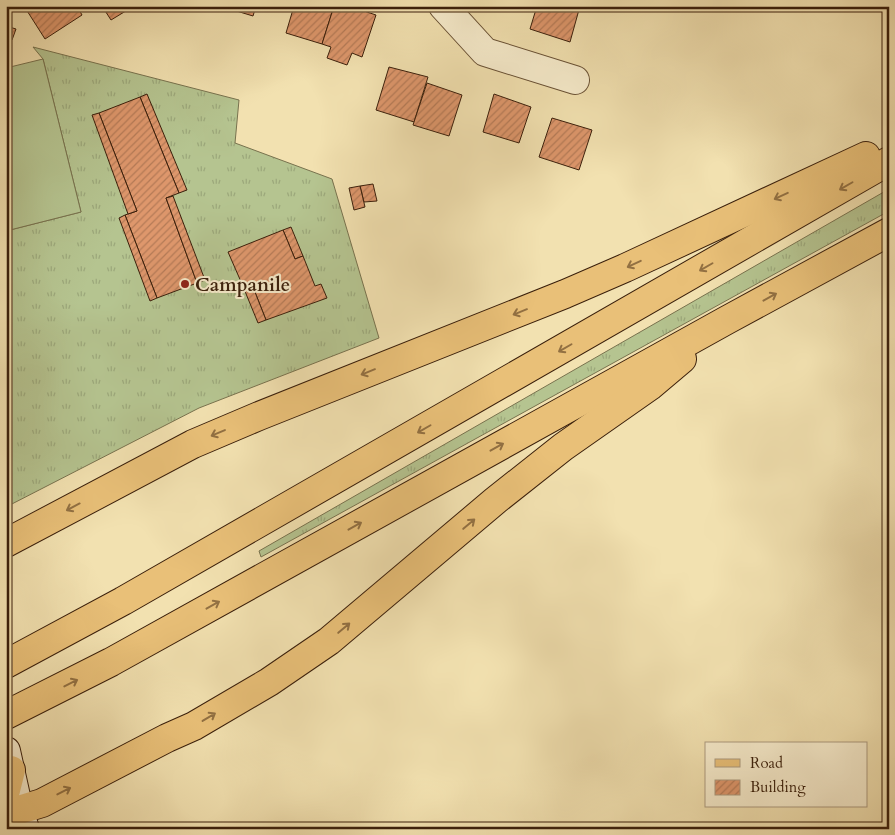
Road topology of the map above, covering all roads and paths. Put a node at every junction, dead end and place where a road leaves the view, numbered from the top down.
1 (443, 6) edge
2 (575, 80) dead end
3 (889, 145) edge
4 (889, 162) edge
5 (889, 232) edge
6 (727, 320) junction
7 (6, 543) edge
8 (9, 663) edge
9 (17, 710) edge
10 (11, 784) edge

1 - 2 street
3 -> 7 main road
4 -> 8 main road
6 -> 5 main road
9 -> 6 main road
10 -> 6 main road

